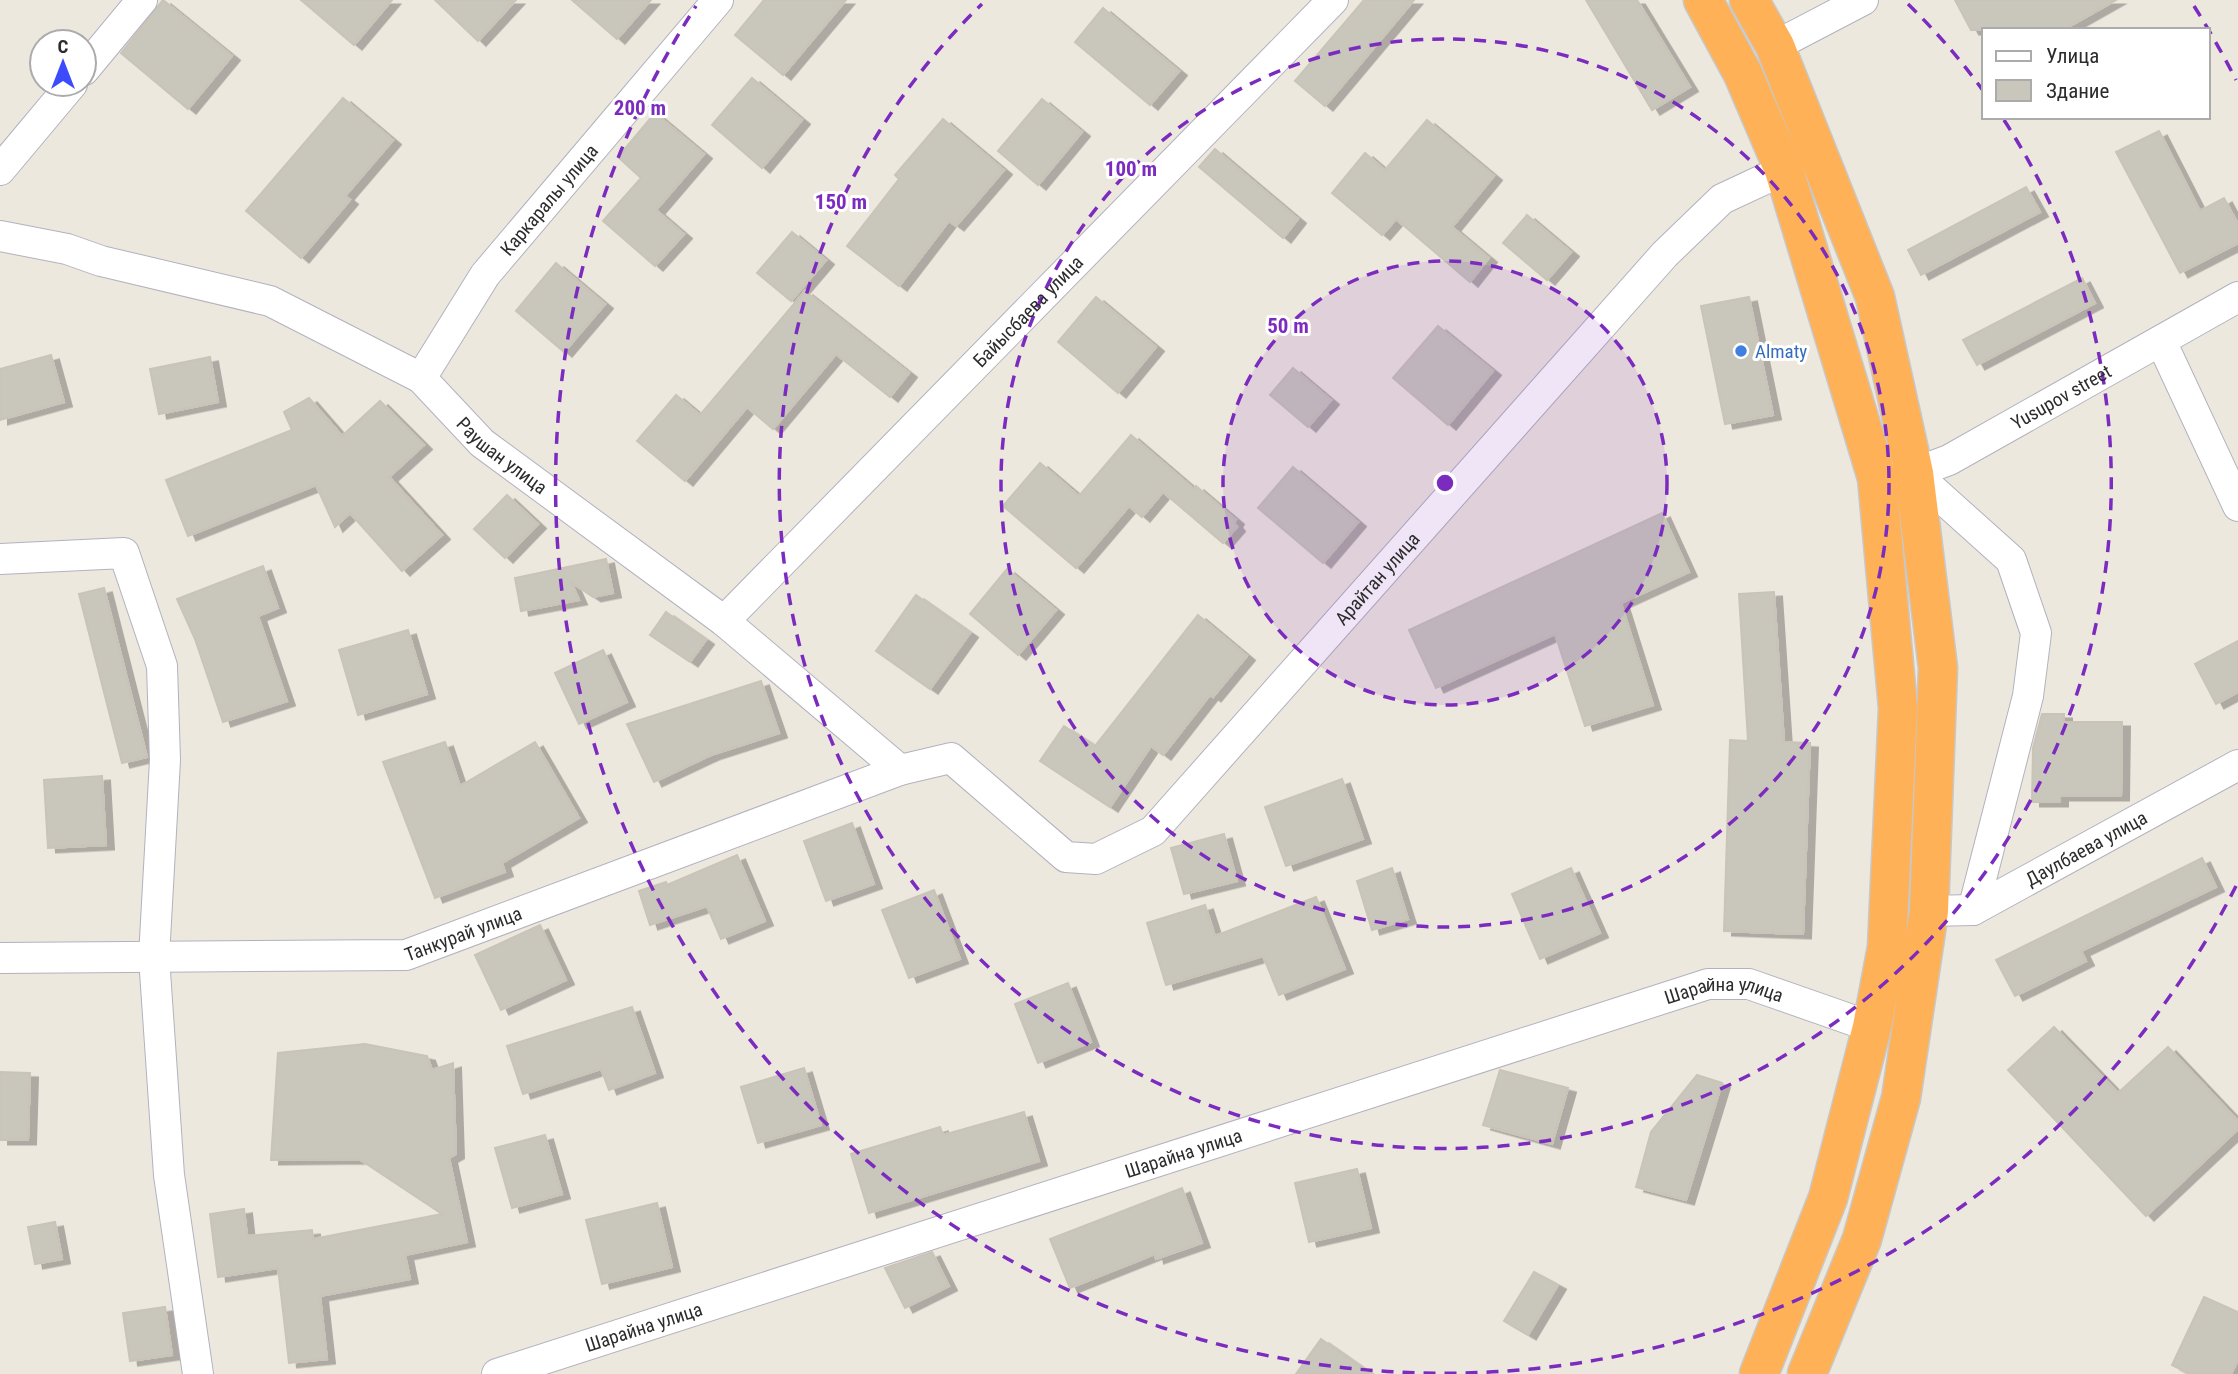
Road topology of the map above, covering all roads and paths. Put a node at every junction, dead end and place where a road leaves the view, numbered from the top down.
1 (142, 0) edge
2 (718, 0) edge
3 (1333, 0) edge
4 (1703, 0) edge
5 (1749, 0) edge
6 (1863, 0) edge
7 (1775, 46) junction
8 (98, 52) edge
9 (60, 98) edge
10 (0, 170) edge
11 (1784, 170) junction
12 (0, 236) edge
13 (2238, 297) edge
14 (2161, 341) junction
15 (421, 378) junction
16 (1895, 476) junction
17 (2238, 506) edge
18 (0, 559) edge
19 (724, 621) junction
20 (2238, 765) edge
21 (900, 770) junction
22 (1973, 910) junction
23 (1929, 911) junction
24 (154, 957) junction
25 (0, 958) edge
26 (1872, 1027) junction
27 (198, 1374) edge
28 (497, 1374) edge
29 (1759, 1374) edge
30 (1807, 1374) edge

1 - 8 street
2 - 15 street, Каркаралы улица
3 - 19 street, Байысбаева улица
4 - 11 highway
5 - 7 highway
6 - 7 street
7 - 16 highway
9 - 10 street
11 - 16 highway
11 - 21 street, Арайтан улица
12 - 15 street, Раушан улица
13 - 14 street, Yusupov street
14 - 16 street, Yusupov street
14 - 17 street
15 - 19 street, Раушан улица
16 - 22 street
16 - 23 highway
16 - 26 highway
18 - 24 street
19 - 21 street, Раушан улица
20 - 22 street, Даулбаева улица
21 - 24 street, Танкурай улица
22 - 23 street, Даулбаева улица
23 - 30 highway
24 - 25 street, Танкурай улица
24 - 27 street
26 - 28 street, Шарайна улица
26 - 29 highway

